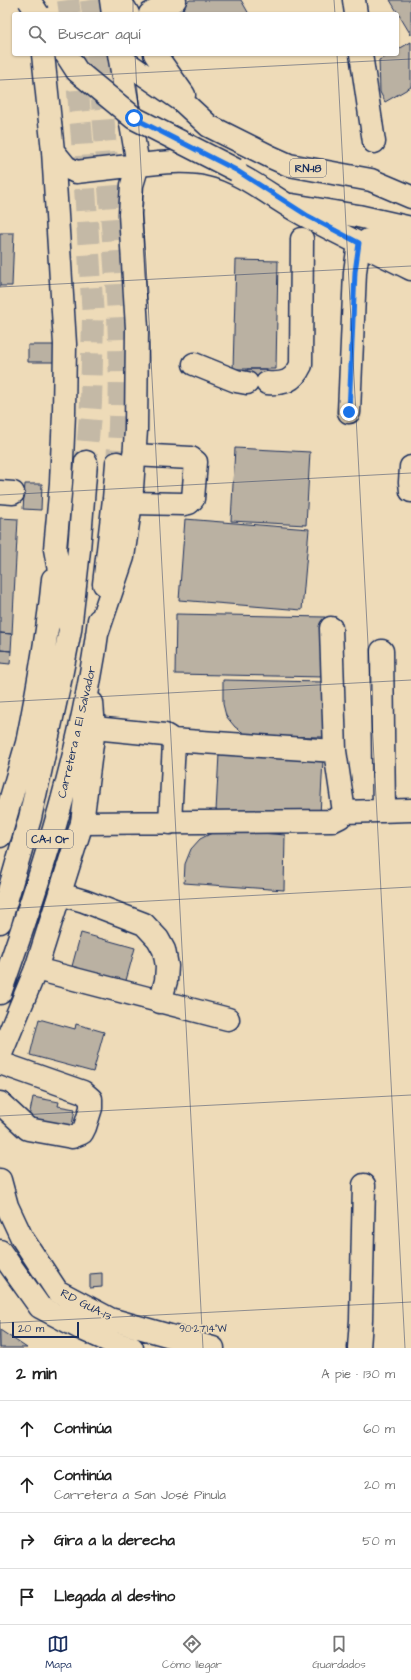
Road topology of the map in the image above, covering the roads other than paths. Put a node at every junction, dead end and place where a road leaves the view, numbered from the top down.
1 (29, 0) edge
2 (35, 0) edge
3 (111, 0) edge
4 (120, 0) edge
5 (175, 0) edge
6 (354, 0) edge
7 (37, 12) edge
8 (38, 12) edge
9 (113, 12) edge
10 (127, 12) edge
11 (154, 12) edge
12 (356, 12) edge
13 (46, 56) edge
14 (67, 56) edge
15 (117, 56) edge
16 (118, 56) edge
17 (156, 56) edge
18 (362, 56) edge
19 (209, 126) junction
20 (374, 142) dead end
21 (53, 151) junction
22 (138, 166) junction
23 (411, 198) edge
24 (300, 210) junction
25 (411, 228) edge
26 (302, 239) dead end
27 (354, 240) junction
28 (411, 251) edge
29 (411, 268) edge
30 (194, 364) dead end
31 (349, 412) dead end
32 (126, 459) junction
33 (86, 462) tunnel mouth
34 (411, 467) edge
35 (411, 491) edge
36 (131, 503) junction
37 (55, 549) junction
38 (123, 557) junction
39 (331, 628) dead end
40 (70, 630) junction
41 (97, 634) junction
42 (382, 651) dead end
43 (60, 681) junction
44 (90, 682) junction
45 (94, 728) junction
46 (172, 740) junction
47 (27, 743) junction
48 (335, 751) junction
49 (411, 810) edge
50 (384, 811) junction
51 (344, 812) junction
52 (82, 823) junction
53 (170, 823) junction
54 (0, 836) edge
55 (60, 894) junction
56 (0, 922) edge
57 (36, 969) junction
58 (0, 993) edge
59 (160, 1002) junction
60 (228, 1019) dead end
61 (0, 1056) edge
62 (0, 1063) edge
63 (0, 1103) edge
64 (0, 1180) edge
65 (364, 1185) dead end
66 (0, 1251) edge
67 (0, 1267) edge
68 (40, 1307) junction
69 (132, 1348) edge
70 (213, 1348) edge
71 (359, 1348) edge

1 - 7 main road, bridge
2 - 8 main road
3 - 9 main road
4 - 10 main road
5 - 11 main road
6 - 12 main road
13 - 21 main road
14 - 24 main road, bridge
15 - 22 main road
16 - 19 main road, RN-18
17 - 19 main road
18 - 20 main road
19 - 23 main road, RN-18
21 - 22 main road
21 - 37 main road
22 - 24 main road
22 - 32 main road
24 - 25 main road
24 - 27 main road
26 - 30 main road
27 - 28 main road
27 - 29 main road
27 - 31 main road
32 - 36 main road
32 - 36 main road
32 - 41 main road, Carretera a El Salvador / CA-1 Or
33 - 40 main road, CA-1 Or
34 - 35 main road
36 - 38 main road
37 - 40 main road
37 - 47 main road
38 - 41 main road
38 - 45 main road
39 - 48 main road
40 - 43 main road, CA-1 Or
41 - 44 main road, Carretera a El Salvador / CA-1 Or
42 - 50 main road
43 - 47 main road
43 - 56 main road, CA-1 Or
44 - 45 main road
44 - 58 main road, Carretera a El Salvador / CA-1 Or
45 - 46 main road
45 - 52 main road
46 - 48 main road
46 - 53 main road
47 - 54 main road
48 - 51 main road
49 - 50 main road
50 - 51 main road
51 - 53 main road
52 - 53 main road
52 - 55 main road
55 - 57 main road
55 - 59 main road
57 - 59 main road
57 - 61 main road
59 - 60 main road
62 - 63 main road
64 - 70 main road, RD GUA-13
65 - 71 main road
66 - 68 main road, RD GUA-13
67 - 68 main road
68 - 69 main road, RD GUA-13

